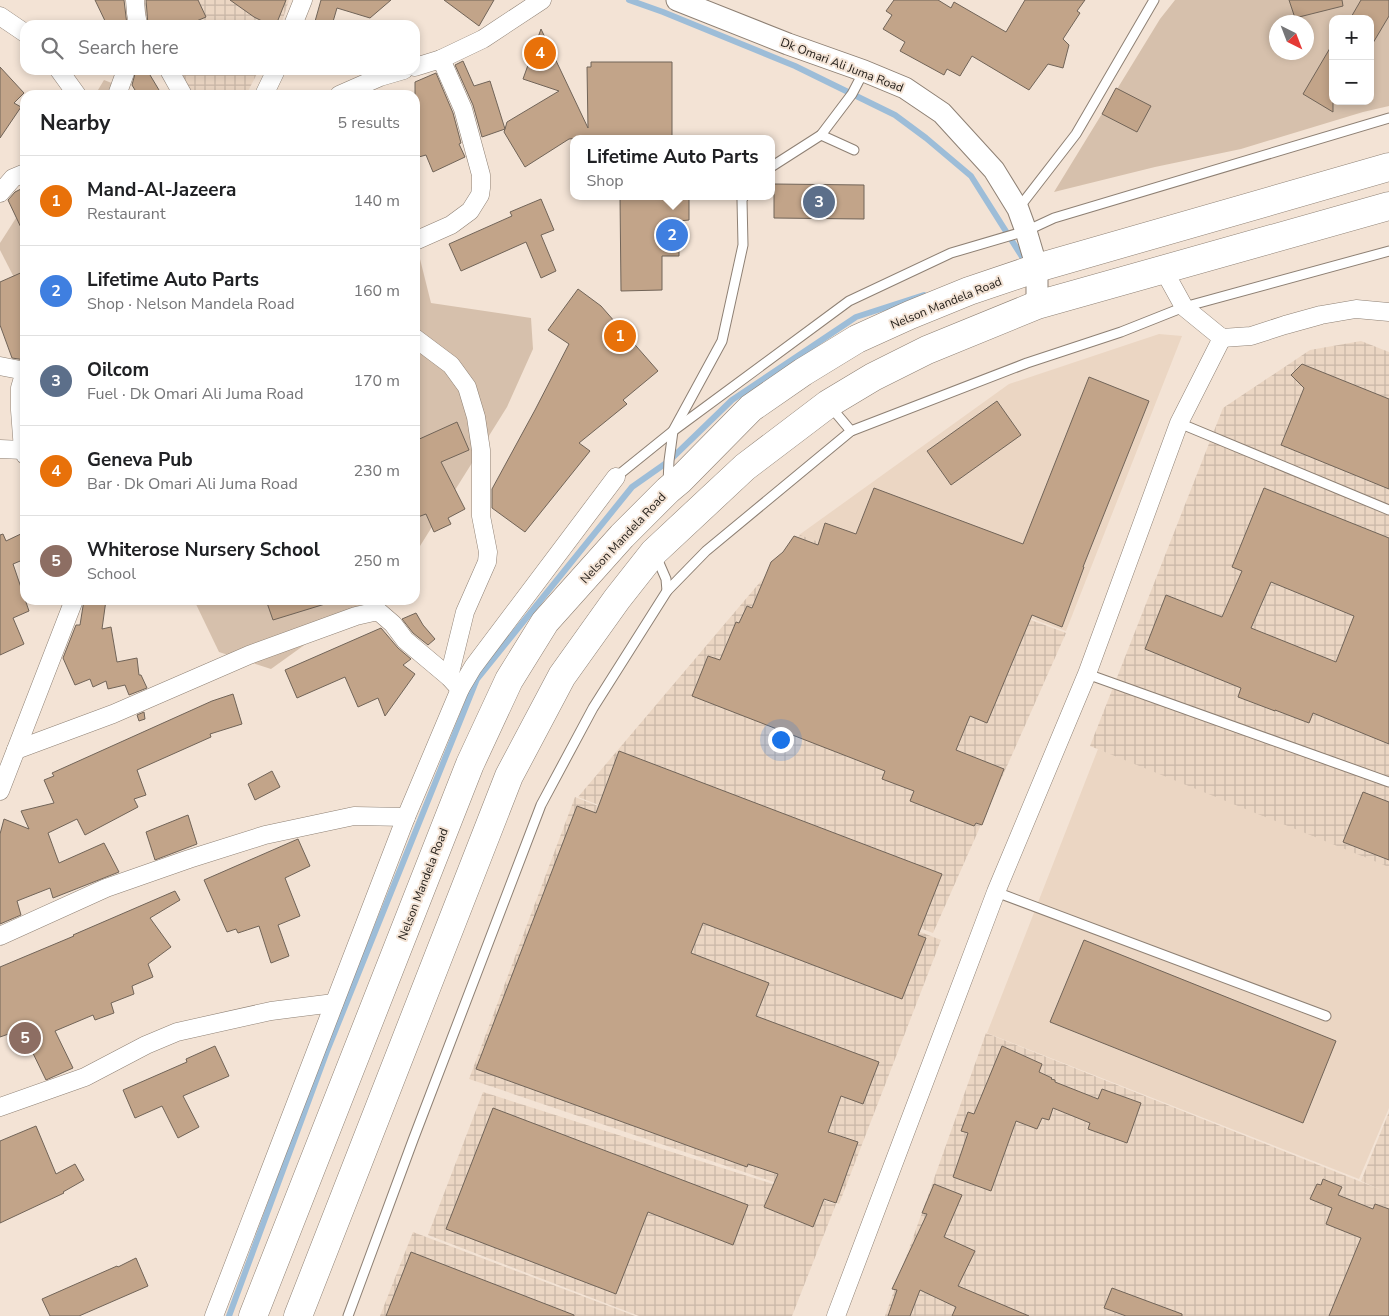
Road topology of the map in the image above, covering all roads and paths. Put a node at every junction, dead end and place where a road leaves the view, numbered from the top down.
1 (136, 0) edge
2 (303, 0) edge
3 (542, 0) edge
4 (676, 0) edge
5 (1154, 0) edge
6 (0, 16) edge
7 (138, 20) edge
8 (295, 20) edge
9 (20, 30) edge
10 (441, 60) junction
11 (420, 66) edge
12 (864, 71) junction
13 (63, 75) edge
14 (124, 75) edge
15 (172, 75) edge
16 (274, 75) edge
17 (387, 75) edge
18 (73, 90) edge
19 (119, 90) edge
20 (180, 90) edge
21 (266, 90) edge
22 (350, 90) edge
23 (1389, 118) edge
24 (821, 135) junction
25 (854, 150) dead end
26 (775, 164) edge
27 (1389, 167) edge
28 (20, 175) edge
29 (0, 193) edge
30 (742, 200) edge
31 (1389, 206) edge
32 (1018, 209) junction
33 (1026, 231) junction
34 (420, 239) edge
35 (1389, 251) edge
36 (1037, 268) junction
37 (1163, 269) junction
38 (1037, 305) junction
39 (1184, 307) junction
40 (1389, 312) edge
41 (1222, 338) junction
42 (420, 342) edge
43 (0, 366) edge
44 (20, 370) edge
45 (20, 388) edge
46 (828, 404) junction
47 (20, 410) edge
48 (1179, 423) junction
49 (673, 431) junction
50 (851, 431) junction
51 (0, 449) edge
52 (20, 452) edge
53 (616, 477) joint
54 (668, 490) junction
55 (1389, 510) edge
56 (654, 552) junction
57 (667, 592) junction
58 (72, 605) edge
59 (1087, 674) junction
60 (454, 683) junction
61 (16, 750) junction
62 (1389, 782) edge
63 (0, 790) edge
64 (406, 816) junction
65 (996, 892) junction
66 (0, 936) edge
67 (334, 1003) junction
68 (1326, 1016) dead end
69 (0, 1107) edge
70 (214, 1316) edge
71 (253, 1316) edge
72 (298, 1316) edge
73 (348, 1316) edge
74 (836, 1316) edge

1 - 7 street
2 - 8 street
3 - 10 street
4 - 12 street, Dk Omari Ali Juma Road
5 - 32 lane
6 - 9 street
10 - 11 street
10 - 34 street
12 - 24 lane
12 - 32 street, Dk Omari Ali Juma Road
13 - 18 street
14 - 19 street
15 - 20 street
16 - 21 street
17 - 22 street
23 - 33 lane
24 - 25 lane
24 - 26 lane
27 - 36 main road, Nelson Mandela Road
28 - 29 street
30 - 49 lane
31 - 37 main road
32 - 33 street, Dk Omari Ali Juma Road
33 - 36 street, Dk Omari Ali Juma Road
33 - 49 lane
35 - 39 lane
36 - 38 street, Dk Omari Ali Juma Road
36 - 54 main road, Nelson Mandela Road
37 - 38 main road
37 - 39 street
38 - 46 main road
39 - 41 street
39 - 50 lane
40 - 41 street
41 - 48 street
42 - 60 street
43 - 44 street
45 - 47 street
46 - 50 lane
46 - 56 main road
48 - 55 lane
48 - 59 street
49 - 53 lane
49 - 54 lane
50 - 57 lane
51 - 52 street
53 - 60 street
54 - 71 main road, Nelson Mandela Road
56 - 57 lane
56 - 72 main road
57 - 73 lane
58 - 61 street
59 - 62 lane
59 - 65 street
60 - 61 street
60 - 64 street
61 - 63 street
64 - 66 street
64 - 67 street
65 - 68 lane
65 - 74 street
67 - 69 street
67 - 70 street

